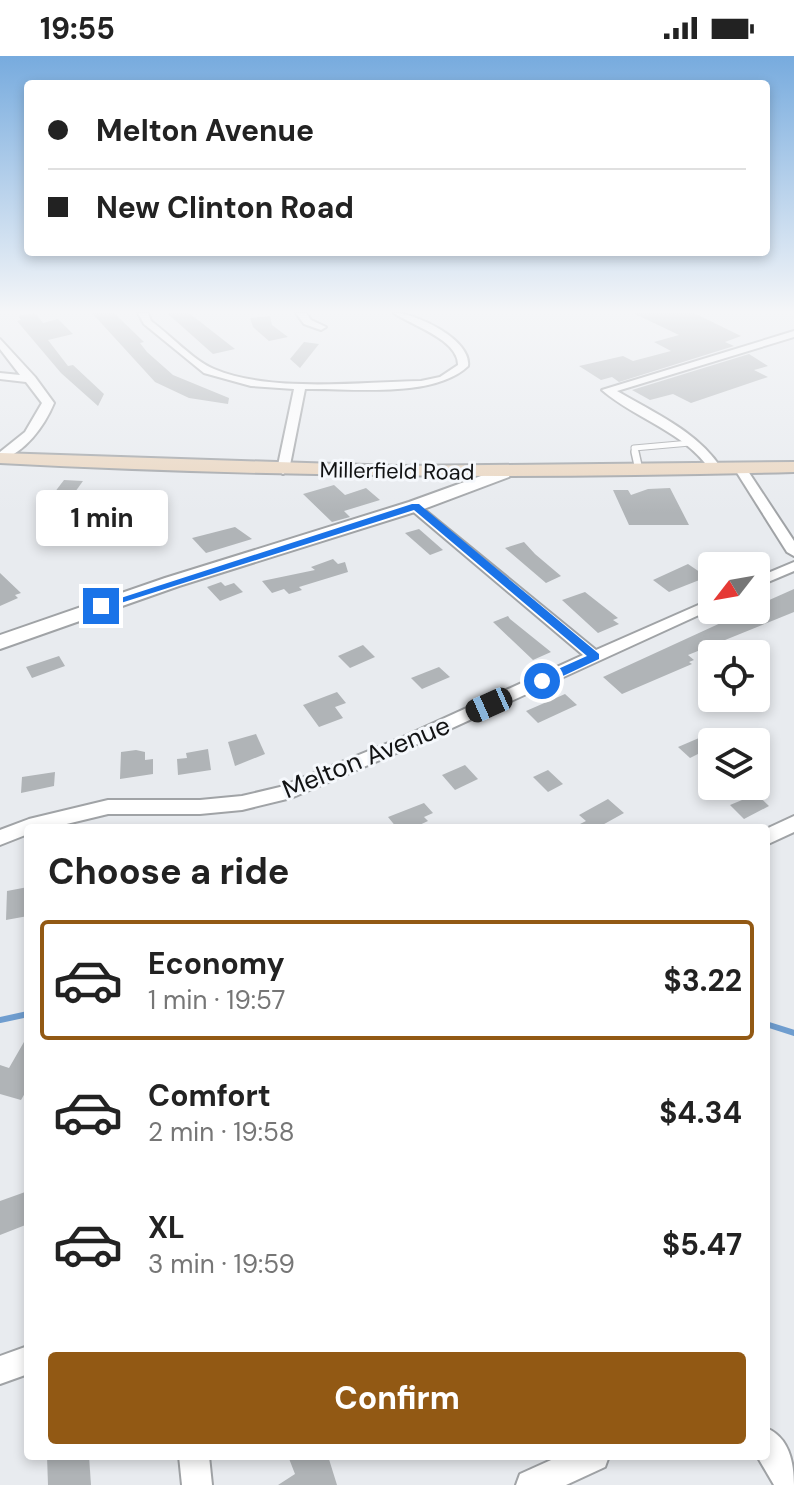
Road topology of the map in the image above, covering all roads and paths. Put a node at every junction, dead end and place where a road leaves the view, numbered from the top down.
1 (31, 379) edge
2 (239, 380) edge
3 (441, 380) edge
4 (637, 380) edge
5 (300, 386) junction
6 (690, 443) junction
7 (0, 457) edge
8 (794, 467) edge
9 (715, 468) junction
10 (740, 468) junction
11 (283, 470) junction
12 (639, 470) junction
13 (503, 473) junction
14 (415, 506) junction
15 (794, 552) edge
16 (794, 566) edge
17 (770, 577) edge
18 (698, 609) edge
19 (0, 642) edge
20 (595, 657) junction
21 (794, 823) edge
22 (38, 824) edge
23 (24, 829) edge
24 (770, 836) edge
25 (0, 838) edge
26 (24, 1361) edge
27 (0, 1370) edge
28 (770, 1450) edge
29 (194, 1460) edge
30 (585, 1460) edge
31 (197, 1485) edge
32 (531, 1485) edge
33 (791, 1485) edge

1 - 7 street
2 - 5 street
3 - 5 street
4 - 6 street
5 - 11 street
6 - 9 street
6 - 12 lane
7 - 11 main road, Millerfield Road
8 - 10 main road, Millerfield Road
9 - 10 main road, Millerfield Road
9 - 12 main road, Millerfield Road
10 - 15 street
11 - 13 main road, Millerfield Road
12 - 13 main road, Millerfield Road
13 - 14 street
14 - 19 street
14 - 20 street
16 - 17 street
18 - 20 street, Melton Avenue
20 - 22 street, Melton Avenue
21 - 24 street
23 - 25 street, Melton Avenue
26 - 27 street
28 - 33 street
29 - 31 street
30 - 32 street

